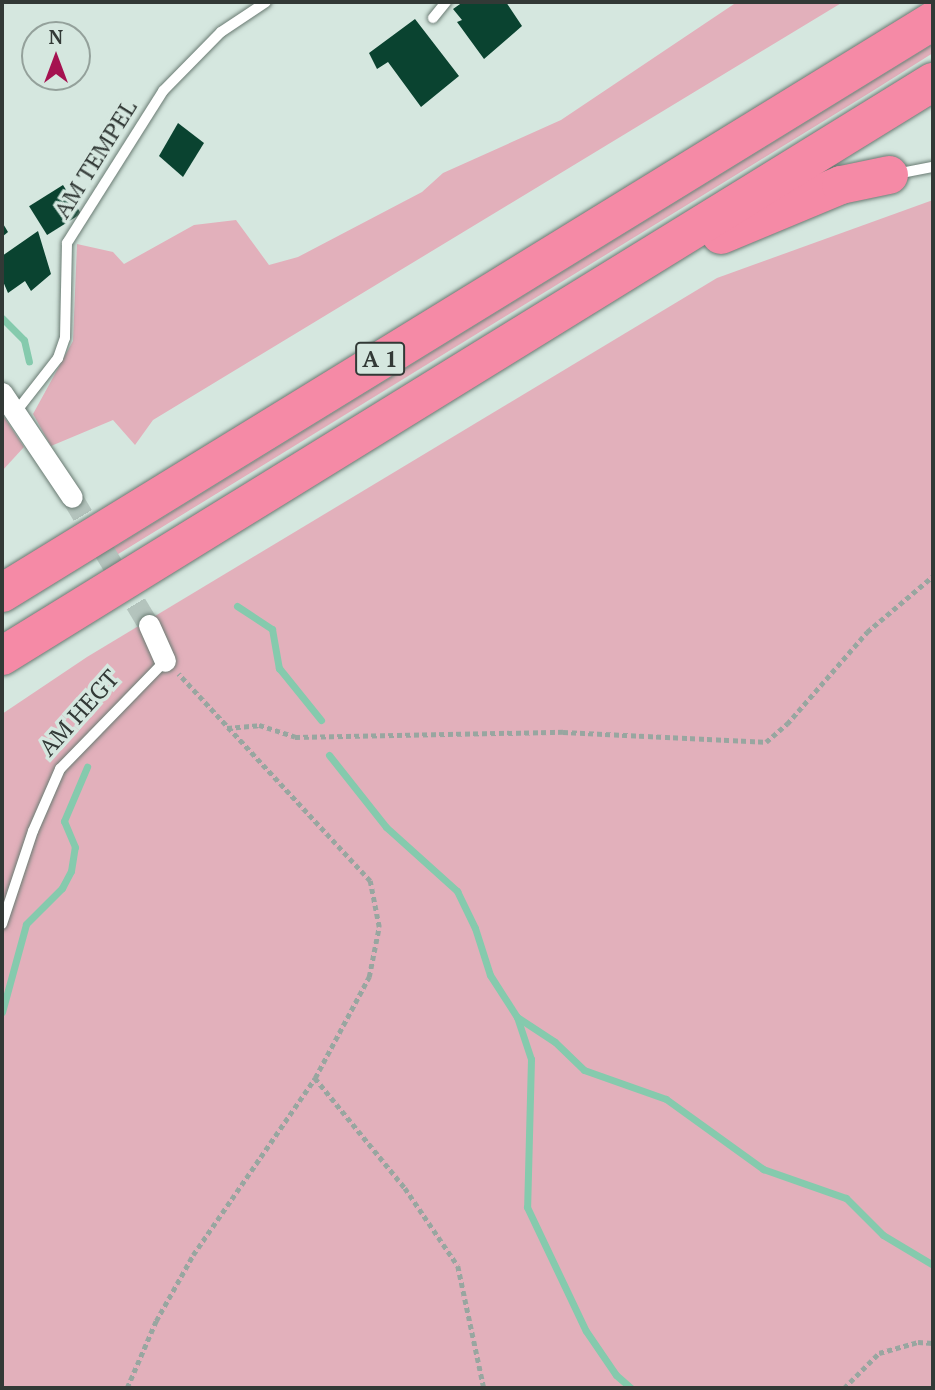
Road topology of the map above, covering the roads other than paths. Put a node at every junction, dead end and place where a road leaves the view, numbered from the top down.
1 (266, 2) edge
2 (446, 2) edge
3 (433, 18) dead end
4 (933, 21) edge
5 (933, 82) edge
6 (933, 167) edge
7 (889, 175) joint
8 (584, 295) junction
9 (2, 393) edge
10 (15, 412) junction
11 (72, 497) tunnel mouth
12 (77, 544) junction
13 (2, 573) edge
14 (2, 593) edge
15 (149, 625) tunnel mouth
16 (2, 656) edge
17 (165, 660) joint
18 (2, 924) edge

1 - 10 lane, AM TEMPEL
2 - 3 lane
4 - 12 highway, A 1
5 - 8 highway, A 1
6 - 7 lane
7 - 8 highway
8 - 16 highway, A 1
9 - 10 street
10 - 11 street
12 - 13 highway
12 - 14 highway, A 1
15 - 17 street
17 - 18 lane, AM HEGT

